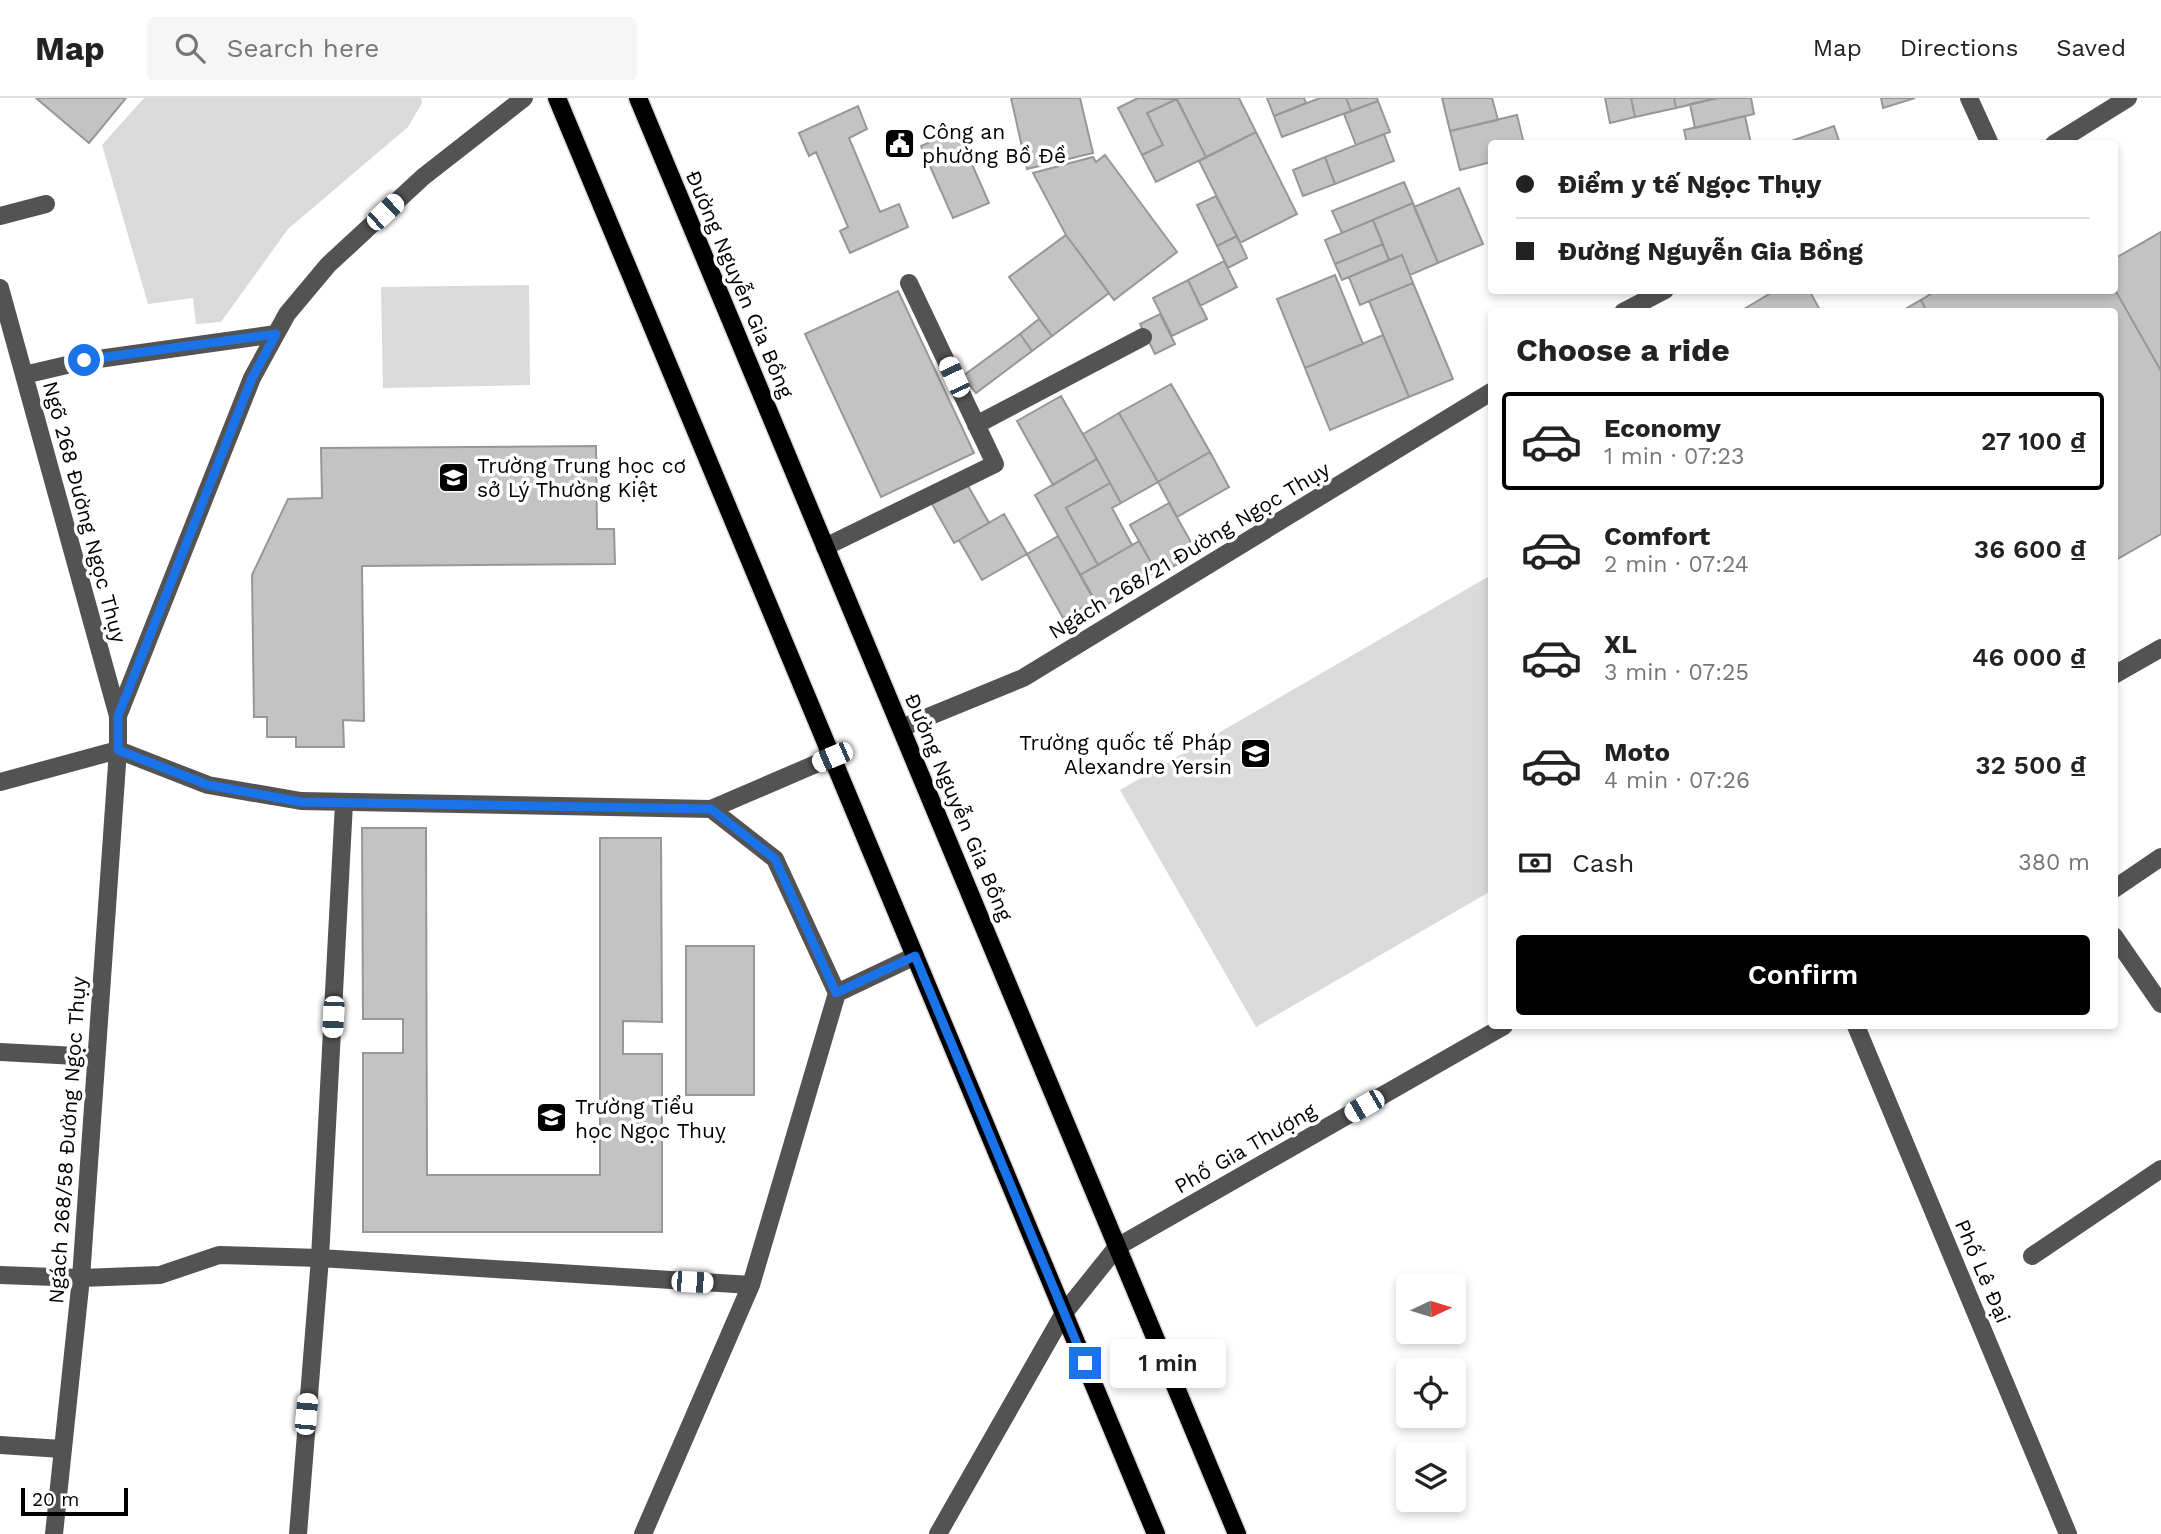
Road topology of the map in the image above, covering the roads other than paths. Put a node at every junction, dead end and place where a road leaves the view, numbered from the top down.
1 (524, 98) edge
2 (557, 98) edge
3 (638, 98) edge
4 (1969, 98) edge
5 (2128, 98) edge
6 (1988, 140) edge
7 (2060, 140) edge
8 (46, 204) dead end
9 (0, 216) edge
10 (909, 283) dead end
11 (0, 288) edge
12 (1657, 294) edge
13 (1631, 308) edge
14 (276, 334) junction
15 (1143, 337) dead end
16 (24, 375) junction
17 (1488, 394) edge
18 (976, 425) junction
19 (825, 547) junction
20 (2161, 648) edge
21 (2118, 673) edge
22 (118, 716) junction
23 (901, 728) junction
24 (118, 750) junction
25 (832, 757) junction
26 (0, 782) edge
27 (344, 803) junction
28 (711, 809) junction
29 (2161, 857) edge
30 (2118, 886) edge
31 (2118, 942) edge
32 (915, 956) junction
33 (836, 993) junction
34 (2161, 1004) edge
35 (1499, 1029) edge
36 (1857, 1029) edge
37 (0, 1052) edge
38 (96, 1057) junction
39 (2161, 1169) edge
40 (1117, 1247) junction
41 (2032, 1256) dead end
42 (320, 1258) junction
43 (0, 1275) edge
44 (81, 1279) junction
45 (751, 1285) junction
46 (1064, 1313) junction
47 (0, 1445) edge
48 (62, 1449) junction
49 (54, 1534) edge
50 (298, 1534) edge
51 (643, 1534) edge
52 (938, 1534) edge
53 (1156, 1534) edge
54 (1237, 1534) edge
55 (2068, 1534) edge

1 - 14 street
2 - 25 main road
3 - 19 main road, Đường Nguyễn Gia Bồng
4 - 6 street
5 - 7 street
8 - 9 street
10 - 18 street
11 - 16 street, Ngõ 268 Đường Ngọc Thụy
12 - 13 street
14 - 16 street
14 - 22 street
15 - 18 street
16 - 22 street, Ngõ 268 Đường Ngọc Thụy
17 - 23 street, Ngách 268/21 Đường Ngọc Thụy
18 - 19 street
19 - 23 main road, Đường Nguyễn Gia Bồng
20 - 21 street
22 - 24 street, Ngõ 268 Đường Ngọc Thụy
23 - 40 main road, Đường Nguyễn Gia Bồng
24 - 26 street
24 - 27 street
24 - 38 street, Ngách 268/58 Đường Ngọc Thụy
25 - 28 street
25 - 32 main road
27 - 28 street
27 - 42 street
28 - 33 street
29 - 30 street
31 - 34 street
32 - 33 street
32 - 46 main road
33 - 45 street
35 - 40 street, Phố Gia Thượng
36 - 55 street, Phố Lê Đại
37 - 38 street
38 - 44 street, Ngách 268/58 Đường Ngọc Thụy
39 - 41 street
40 - 46 street
40 - 54 main road, Đường Nguyễn Gia Bồng
42 - 44 street
42 - 45 street
42 - 50 street
43 - 44 street
44 - 48 street, Ngách 268/58 Đường Ngọc Thụy
45 - 51 street
46 - 52 street
46 - 53 main road
47 - 48 street
48 - 49 street, Ngách 268/58 Đường Ngọc Thụy

